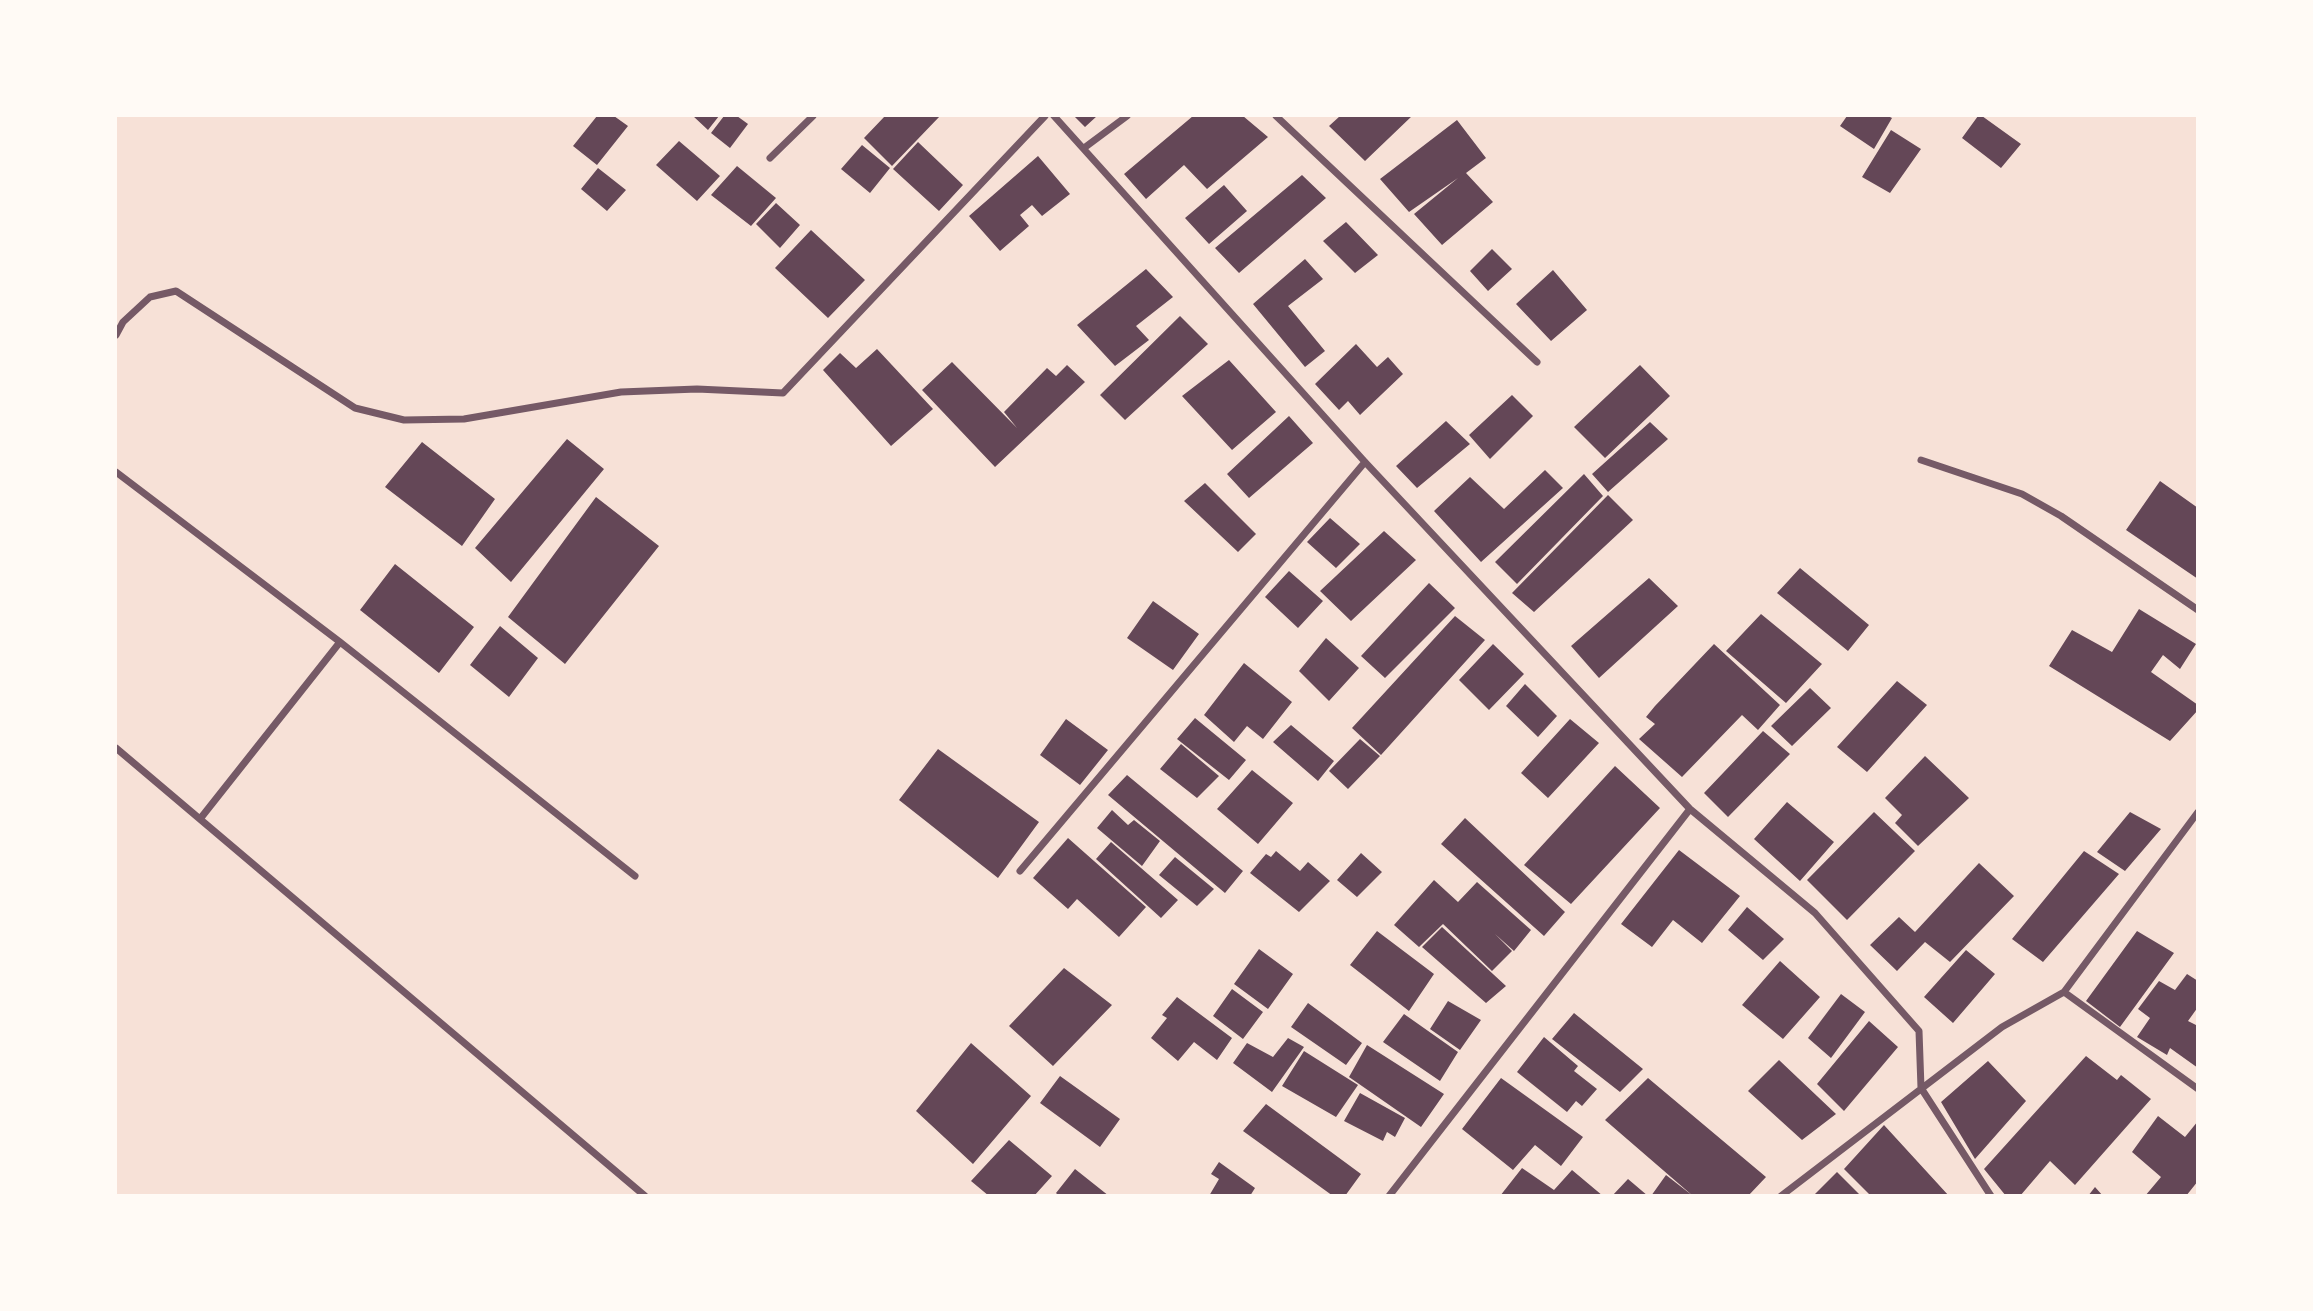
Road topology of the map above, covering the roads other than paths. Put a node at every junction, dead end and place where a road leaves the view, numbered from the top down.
1 (813, 116) edge
2 (1045, 116) edge
3 (1054, 116) edge
4 (1127, 116) edge
5 (1276, 116) edge
6 (1084, 148) junction
7 (770, 158) dead end
8 (116, 335) edge
9 (1537, 362) dead end
10 (1921, 460) dead end
11 (1365, 462) junction
12 (116, 472) edge
13 (2197, 610) edge
14 (340, 642) junction
15 (116, 748) edge
16 (1690, 809) junction
17 (2197, 812) edge
18 (200, 819) junction
19 (1020, 871) dead end
20 (635, 876) dead end
21 (2064, 992) junction
22 (1922, 1088) junction
23 (2197, 1090) edge
24 (645, 1195) edge
25 (1390, 1195) edge
26 (1781, 1195) edge
27 (1991, 1195) edge

1 - 7 street
2 - 8 street
3 - 6 street
4 - 6 street
5 - 9 street
6 - 11 street
10 - 13 street
11 - 16 street
11 - 19 street
12 - 14 street
14 - 18 street
14 - 20 street
15 - 18 street
16 - 22 street
16 - 25 street
17 - 21 street
18 - 24 street
21 - 22 street
21 - 23 street
22 - 26 street
22 - 27 street

